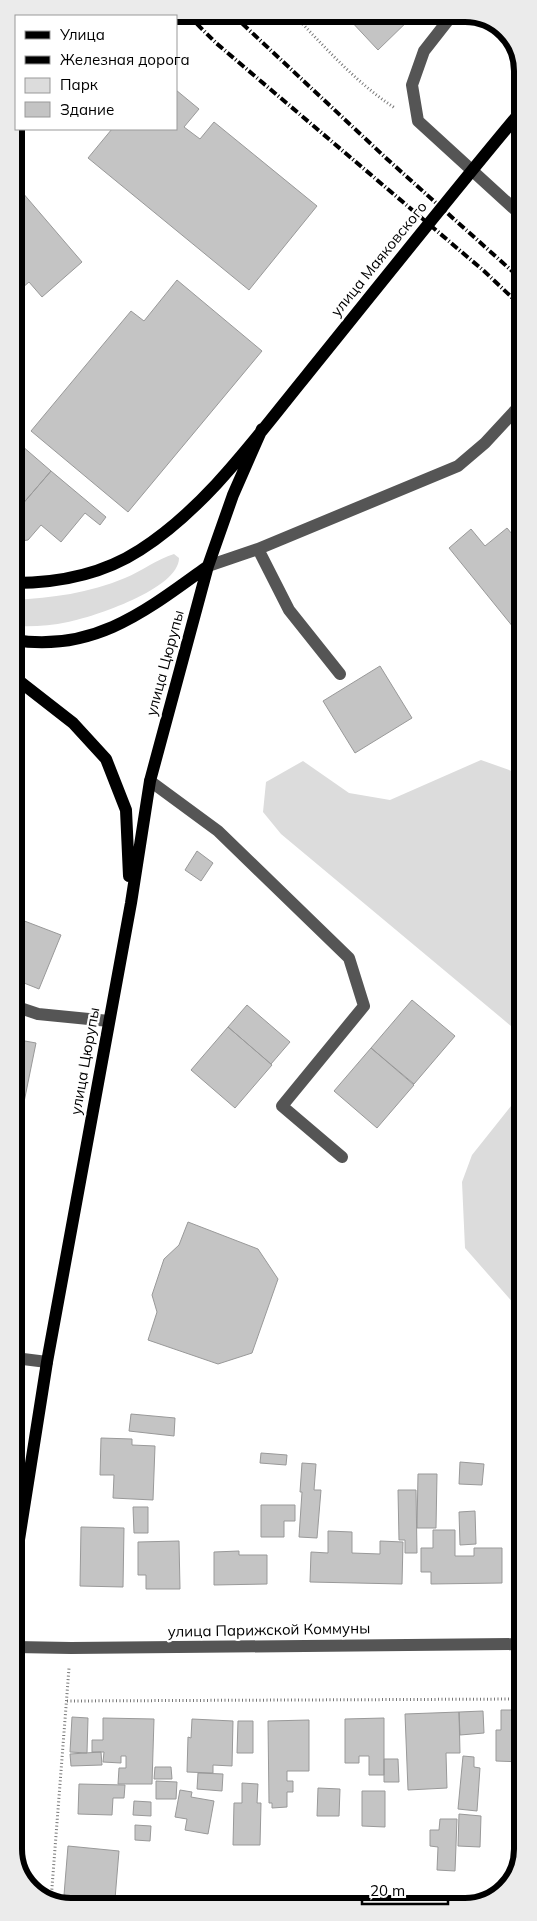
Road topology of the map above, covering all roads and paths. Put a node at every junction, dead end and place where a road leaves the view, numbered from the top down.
1 (301, 23) edge
2 (446, 23) edge
3 (514, 120) edge
4 (418, 121) junction
5 (514, 209) edge
6 (514, 412) edge
7 (262, 429) junction
8 (258, 550) junction
9 (208, 566) junction
10 (22, 583) edge
11 (22, 642) edge
12 (340, 674) dead end
13 (22, 683) edge
14 (150, 782) junction
15 (130, 903) junction
16 (22, 1009) edge
17 (109, 1021) junction
18 (342, 1157) dead end
19 (22, 1359) edge
20 (47, 1362) junction
21 (22, 1521) edge
22 (514, 1644) edge
23 (22, 1646) edge
24 (71, 1648) junction
25 (514, 1699) edge
26 (67, 1701) junction
27 (51, 1894) edge

1 - 4 path
2 - 4 street
3 - 7 main road, улица Маяковского
4 - 5 street
6 - 8 street
7 - 9 main road, улица Цюрупы
7 - 10 main road
8 - 9 street
8 - 12 street
9 - 11 main road
9 - 14 main road, улица Цюрупы
13 - 15 main road
14 - 15 main road, улица Цюрупы
14 - 18 street
15 - 17 main road, улица Цюрупы
16 - 17 street
17 - 20 main road, улица Цюрупы
19 - 20 street
20 - 21 main road, улица Цюрупы
22 - 24 street, улица Парижской Коммуны
23 - 24 street, улица Парижской Коммуны
24 - 26 path
25 - 26 path
26 - 27 path

